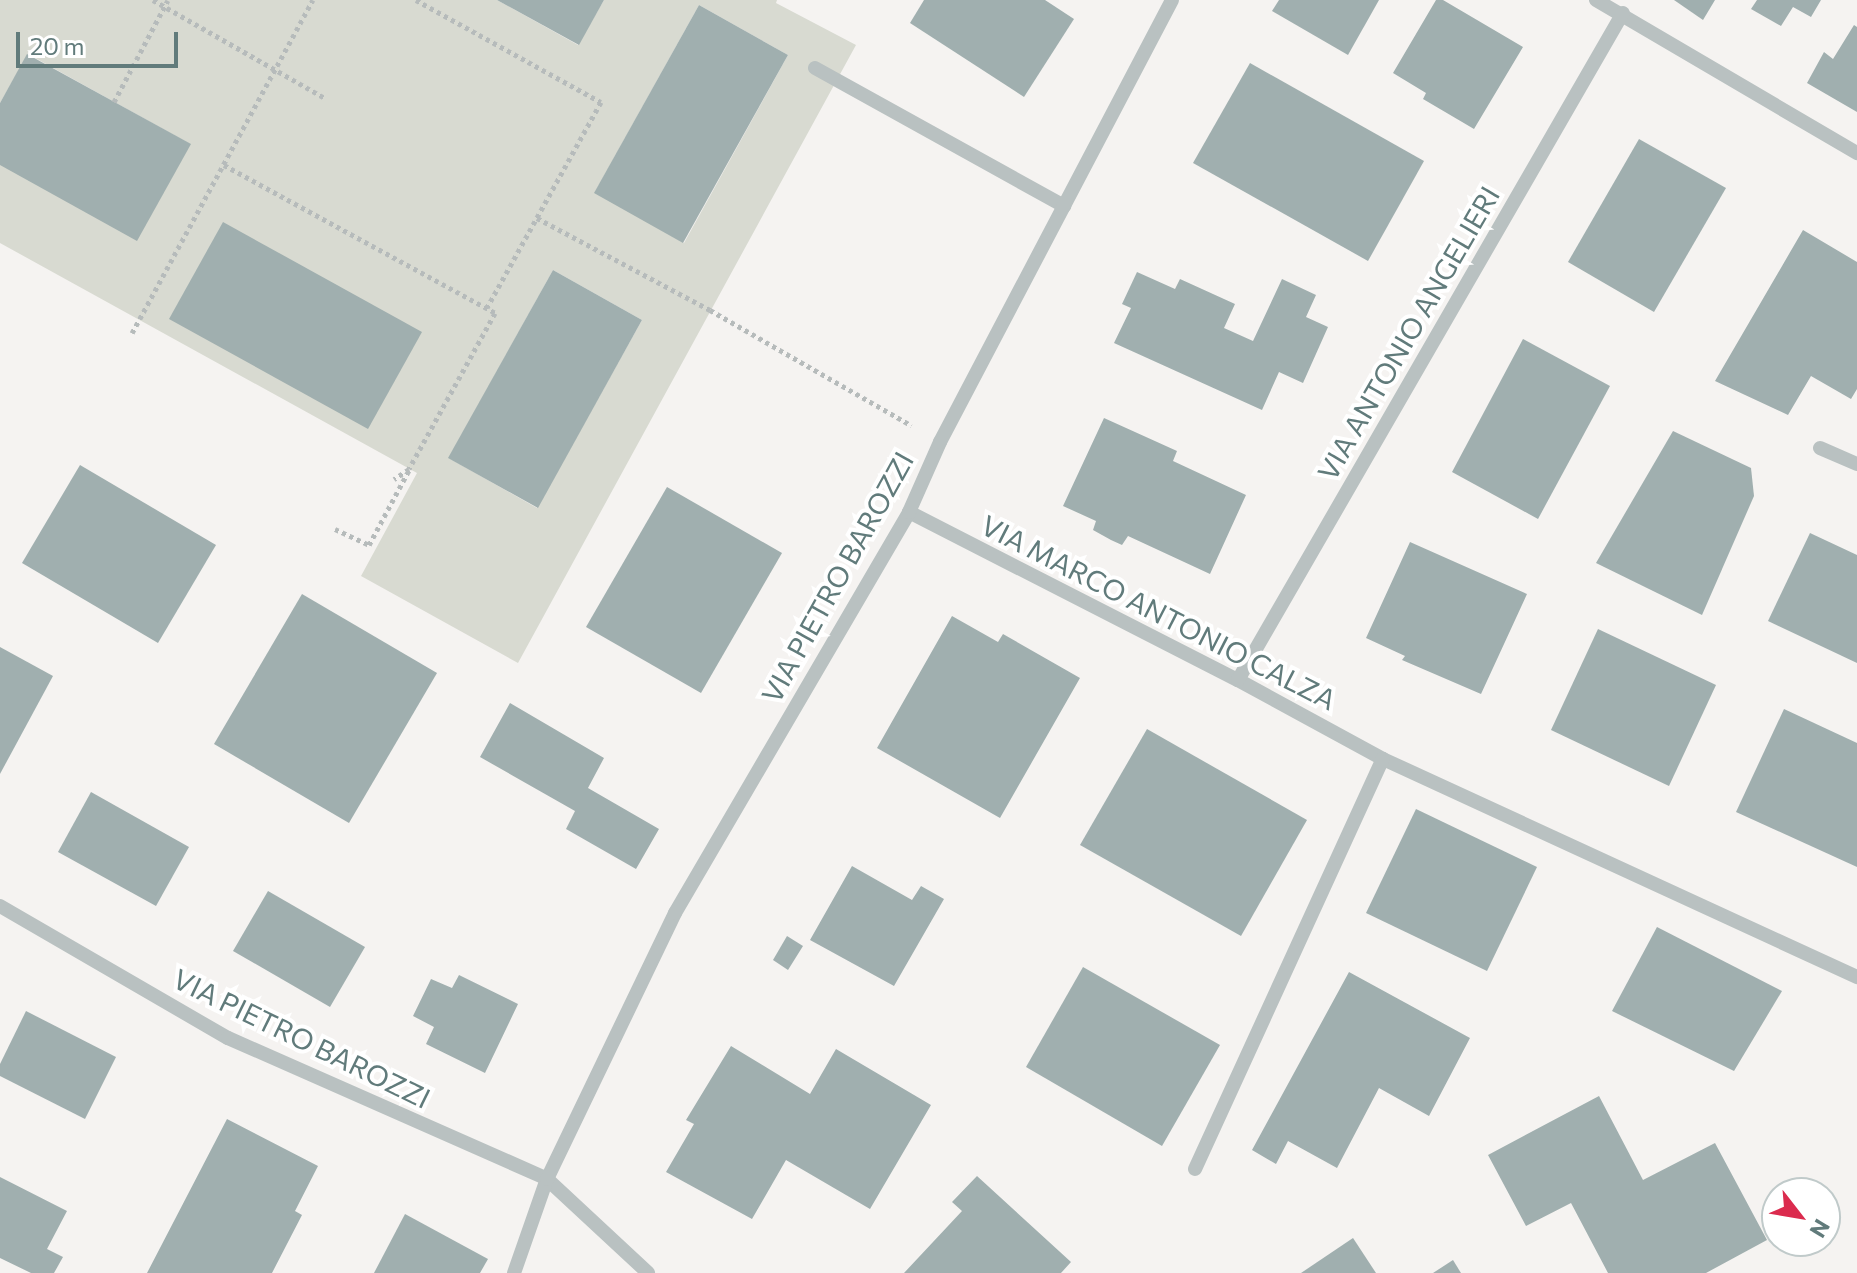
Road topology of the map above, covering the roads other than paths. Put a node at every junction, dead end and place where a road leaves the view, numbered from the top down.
1 (1172, 0) edge
2 (1596, 0) edge
3 (1623, 13) junction
4 (815, 68) dead end
5 (1857, 153) edge
6 (1064, 206) junction
7 (1820, 448) dead end
8 (1857, 464) edge
9 (909, 512) junction
10 (1238, 680) junction
11 (1383, 759) junction
12 (0, 906) edge
13 (1857, 977) edge
14 (1195, 1169) dead end
15 (547, 1179) junction
16 (514, 1273) edge
17 (648, 1273) edge

1 - 6 street, VIA PIETRO BAROZZI
2 - 3 street
3 - 5 street
3 - 10 street, VIA ANTONIO ANGELIERI
4 - 6 street
6 - 9 street, VIA PIETRO BAROZZI
7 - 8 street
9 - 10 street, VIA MARCO ANTONIO CALZA
9 - 15 street, VIA PIETRO BAROZZI
10 - 11 street, VIA MARCO ANTONIO CALZA
11 - 13 street, VIA MARCO ANTONIO CALZA
11 - 14 street
12 - 15 street, VIA PIETRO BAROZZI
15 - 16 street, VIA PIETRO BAROZZI
15 - 17 street, VIA PIETRO BAROZZI

